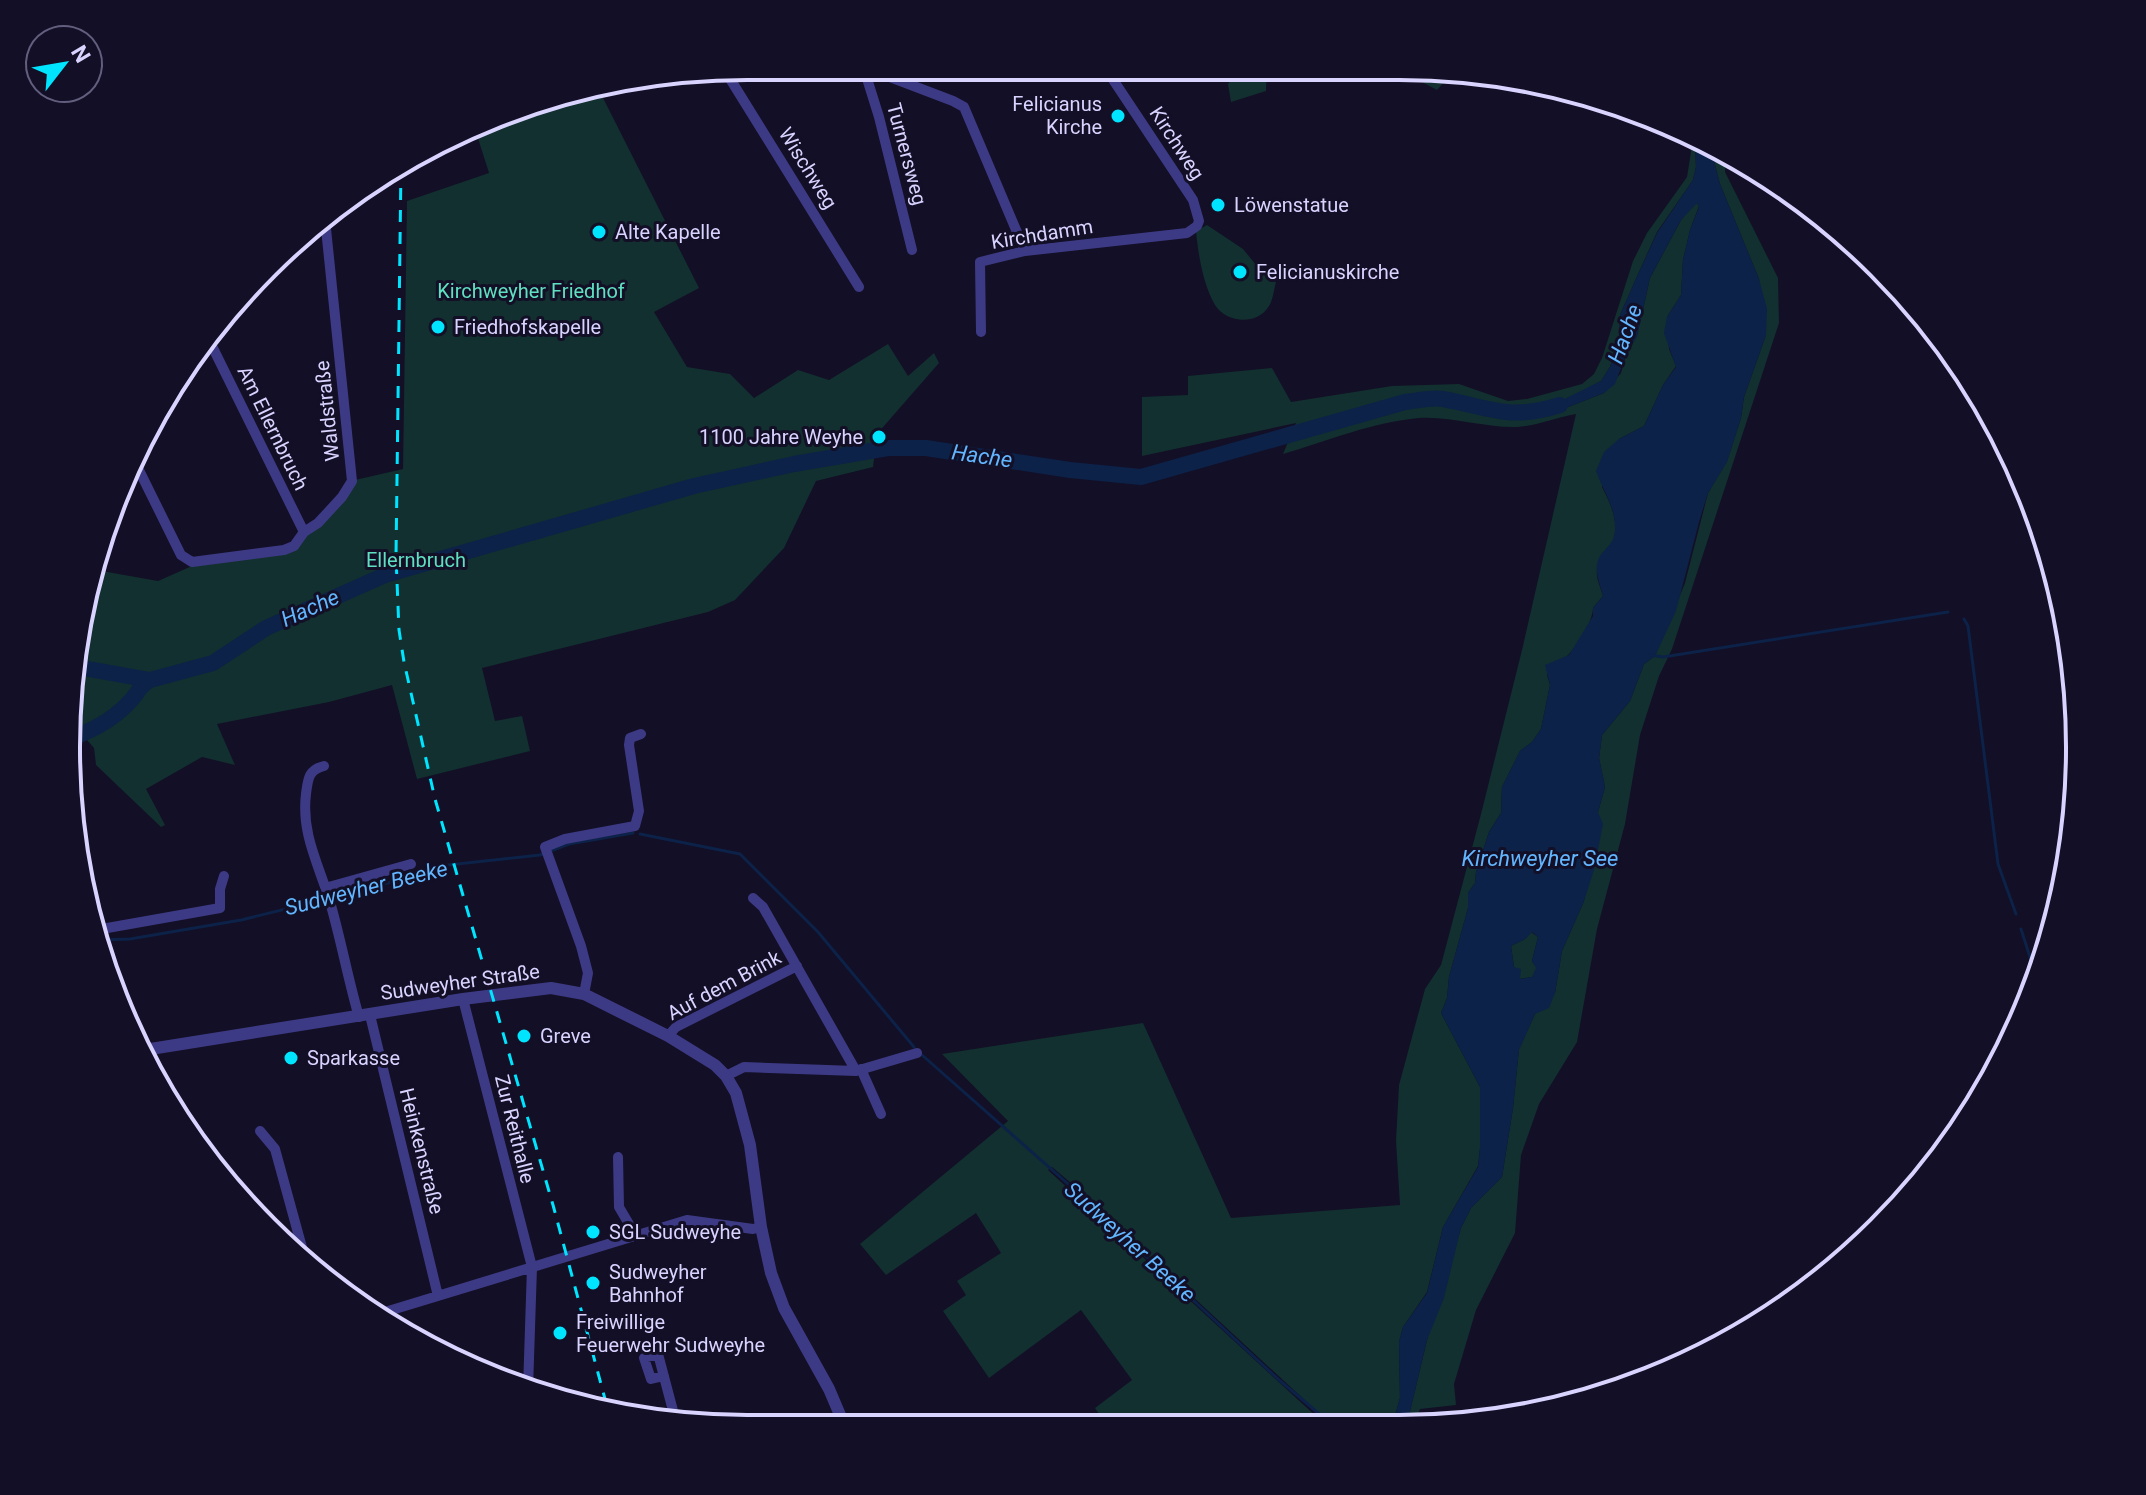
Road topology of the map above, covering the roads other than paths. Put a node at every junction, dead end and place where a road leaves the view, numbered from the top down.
1 (731, 80) edge
2 (866, 80) edge
3 (897, 80) edge
4 (1113, 80) edge
5 (326, 230) edge
6 (1179, 234) joint
7 (912, 250) dead end
8 (1025, 251) junction
9 (859, 287) dead end
10 (981, 332) dead end
11 (213, 348) edge
12 (140, 472) edge
13 (304, 532) junction
14 (641, 734) dead end
15 (324, 766) dead end
16 (411, 864) dead end
17 (224, 876) dead end
18 (325, 888) junction
19 (753, 898) dead end
20 (105, 928) edge
21 (797, 966) junction
22 (584, 994) junction
23 (463, 999) junction
24 (364, 1016) junction
25 (668, 1036) junction
26 (152, 1049) edge
27 (917, 1053) dead end
28 (859, 1070) junction
29 (726, 1076) junction
30 (881, 1114) dead end
31 (260, 1131) dead end
32 (618, 1157) dead end
33 (761, 1227) junction
34 (636, 1236) junction
35 (301, 1243) edge
36 (532, 1267) junction
37 (438, 1296) junction
38 (389, 1311) edge
39 (664, 1376) dead end
40 (528, 1378) edge
41 (673, 1410) edge
42 (840, 1415) edge

1 - 9 street, Wischweg
2 - 7 street, Turnersweg
3 - 8 street
4 - 6 street, Kirchweg
5 - 13 street, Waldstraße
6 - 8 street, Kirchdamm
8 - 10 street, Kirchdamm
11 - 13 street, Am Ellernbruch
12 - 13 street, Waldstraße
14 - 22 street
15 - 18 street, Heinkenstraße
16 - 18 street
17 - 20 street
18 - 24 street, Heinkenstraße
19 - 21 street, Auf dem Brink
21 - 25 street, Auf dem Brink
21 - 28 street, Auf dem Brink
22 - 23 street, Sudweyher Straße
22 - 25 street, Sudweyher Straße
23 - 24 street, Sudweyher Straße
23 - 36 street, Zur Reithalle
24 - 26 street, Sudweyher Straße
24 - 37 street, Heinkenstraße
25 - 29 street, Sudweyher Straße
27 - 28 street
28 - 29 street
28 - 30 street, Auf dem Brink
29 - 33 street, Sudweyher Straße
31 - 35 street
32 - 34 street
33 - 34 street
33 - 42 street, Sudweyher Straße
34 - 36 street
36 - 37 street
36 - 40 street, Zur Reithalle
37 - 38 street
39 - 41 street

